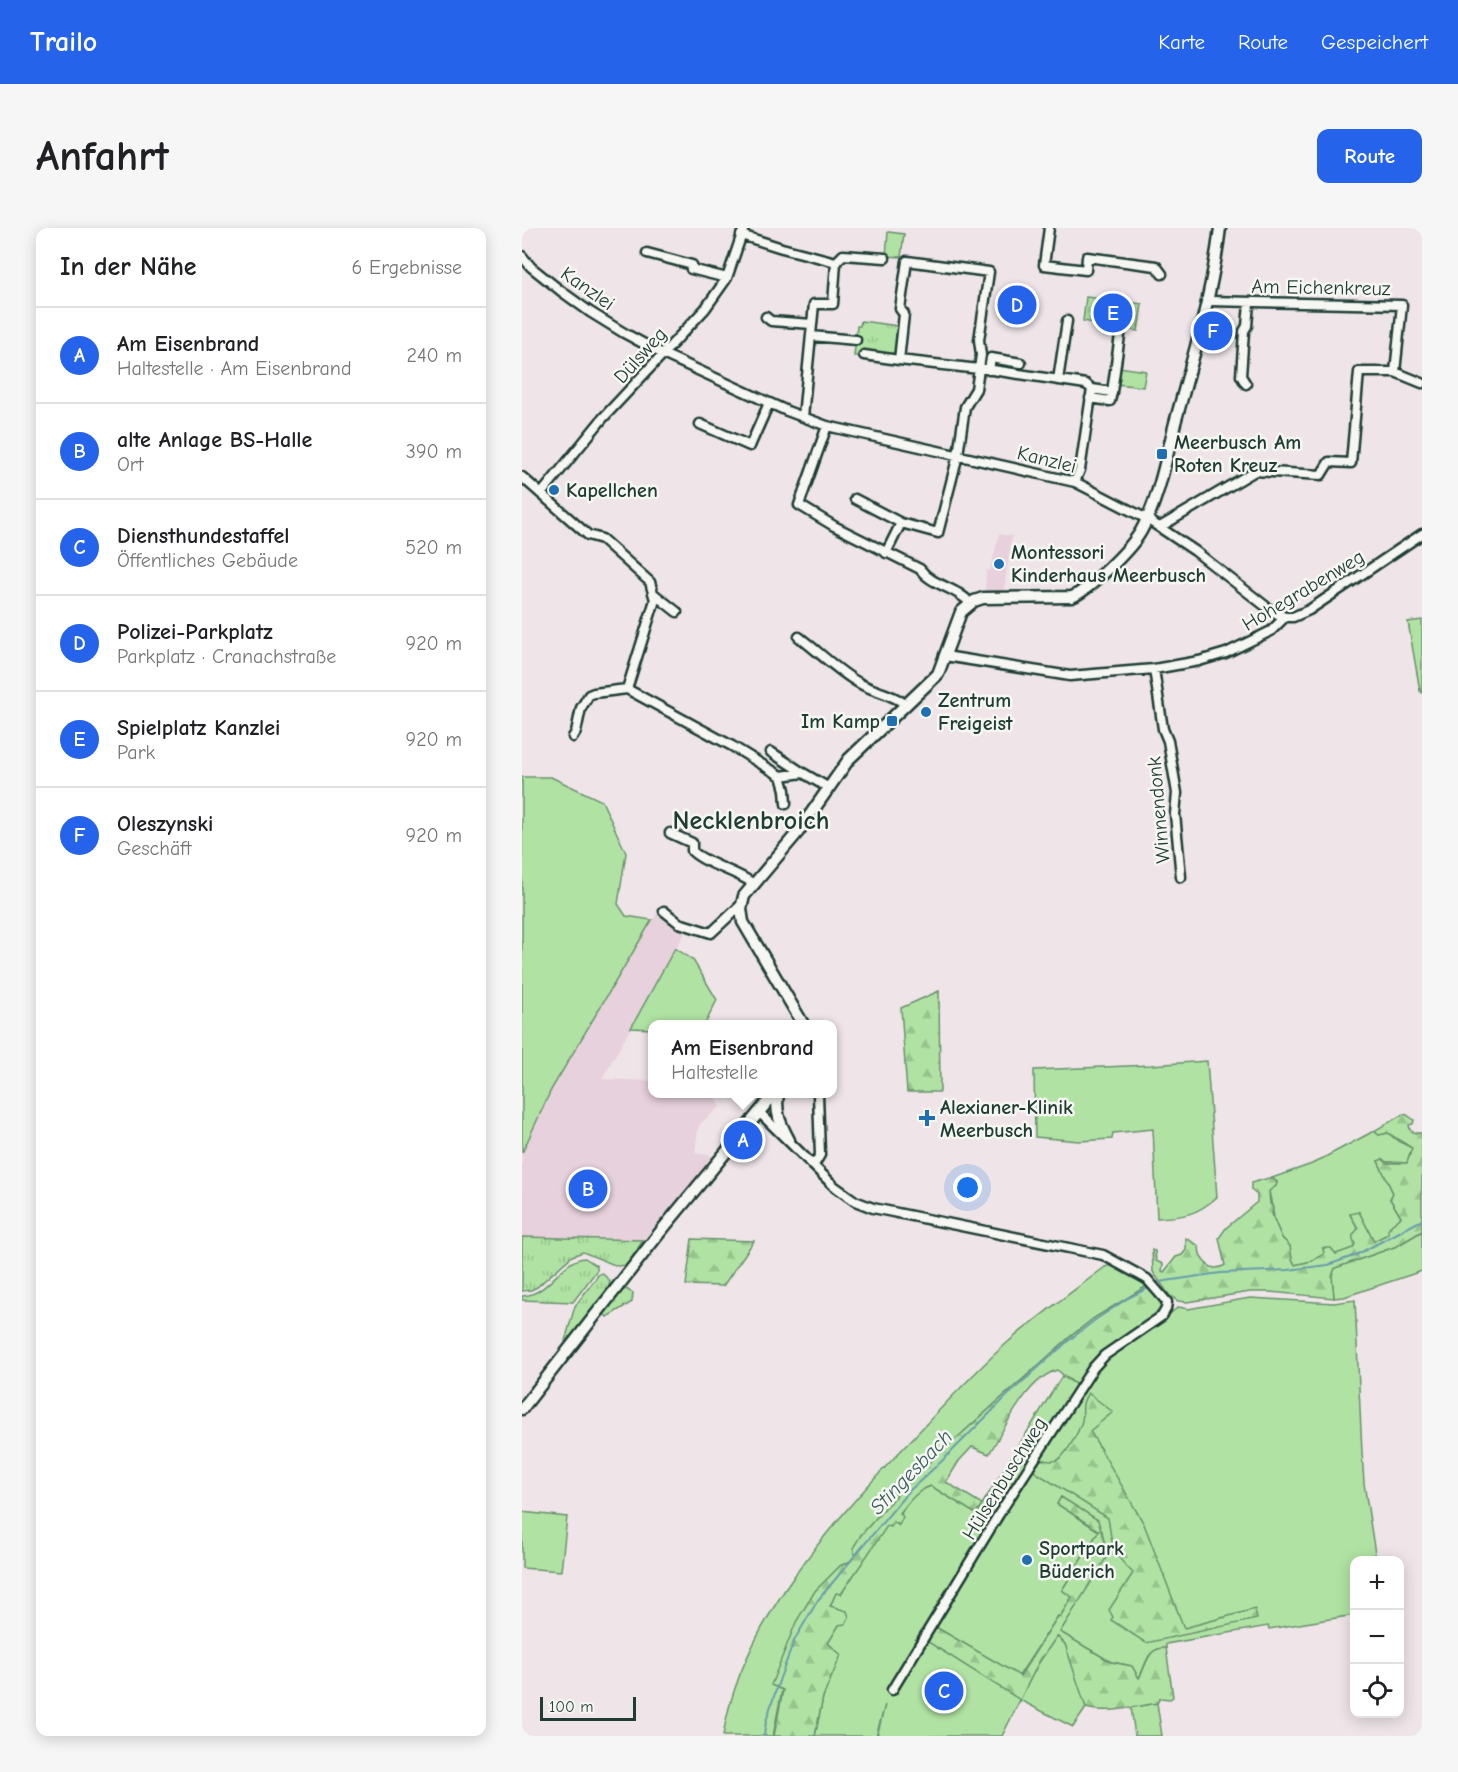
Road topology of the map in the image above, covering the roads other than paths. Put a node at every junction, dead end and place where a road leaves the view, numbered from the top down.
1 (1049, 228) edge
2 (1220, 228) edge
3 (742, 231) edge
4 (647, 253) dead end
5 (522, 256) edge
6 (885, 258) dead end
7 (836, 262) junction
8 (1162, 274) dead end
9 (727, 278) junction
10 (1208, 301) junction
11 (1249, 303) junction
12 (766, 317) dead end
13 (1067, 321) dead end
14 (812, 324) junction
15 (1121, 328) dead end
16 (811, 336) junction
17 (856, 340) dead end
18 (663, 354) junction
19 (864, 355) dead end
20 (899, 360) junction
21 (1021, 363) dead end
22 (979, 369) junction
23 (989, 370) junction
24 (1395, 372) junction
25 (1058, 380) junction
26 (1422, 383) edge
27 (1246, 384) dead end
28 (1091, 394) junction
29 (769, 403) junction
30 (803, 417) junction
31 (700, 424) dead end
32 (827, 426) junction
33 (958, 455) junction
34 (522, 477) edge
35 (1075, 482) junction
36 (541, 494) junction
37 (855, 499) dead end
38 (1147, 519) junction
39 (901, 523) junction
40 (1160, 527) junction
41 (1422, 534) edge
42 (886, 553) junction
43 (654, 594) junction
44 (970, 603) junction
45 (677, 612) dead end
46 (1285, 617) junction
47 (799, 637) dead end
48 (945, 656) junction
49 (1154, 669) junction
50 (627, 689) junction
51 (906, 705) junction
52 (573, 737) dead end
53 (771, 752) dead end
54 (803, 773) junction
55 (780, 777) junction
56 (829, 788) junction
57 (786, 804) dead end
58 (670, 833) dead end
59 (1181, 877) dead end
60 (754, 884) junction
61 (741, 905) junction
62 (664, 911) dead end
63 (801, 1020) edge
64 (772, 1098) edge
65 (776, 1098) edge
66 (818, 1098) edge
67 (759, 1112) junction
68 (789, 1140) junction
69 (814, 1166) junction
70 (522, 1409) edge
71 (892, 1690) dead end

1 - 8 street
2 - 10 main road
3 - 7 street
3 - 9 street, Dülsweg
4 - 9 street
5 - 18 street, Kanzlei
6 - 7 street
7 - 14 street
9 - 18 street, Dülsweg
10 - 11 street, Am Eichenkreuz
10 - 38 main road
11 - 24 street, Am Eichenkreuz
11 - 27 street
12 - 14 street
13 - 25 street
14 - 16 street
15 - 28 street
16 - 17 street
16 - 30 street
18 - 29 street, Kanzlei
18 - 36 street, Dülsweg
19 - 20 street
20 - 22 street
20 - 22 street
21 - 23 street
22 - 23 street
22 - 33 street
23 - 25 street
24 - 26 street
24 - 40 street
25 - 28 street
28 - 35 street
29 - 30 street, Kanzlei
29 - 31 street
30 - 32 street, Kanzlei
32 - 33 street, Kanzlei
32 - 42 street
33 - 35 street, Kanzlei
33 - 39 street
34 - 36 street
35 - 38 street, Kanzlei
36 - 43 street
37 - 39 street
38 - 40 street, Kanzlei
38 - 44 main road
39 - 42 street
40 - 46 street, Kanzlei
41 - 46 street, Hohegrabenweg
42 - 44 street
43 - 45 street
43 - 50 street
44 - 48 main road
46 - 49 street, Hohegrabenweg
47 - 51 street
48 - 49 street, Hohegrabenweg
48 - 51 main road
49 - 59 street, Winnendonk
50 - 52 street
50 - 55 street
51 - 56 main road
53 - 54 street
54 - 55 street
54 - 56 street
55 - 57 street
56 - 60 main road
58 - 60 street
60 - 61 main road
61 - 62 street
61 - 63 main road
64 - 67 main road
65 - 68 main road
66 - 69 street
67 - 68 street
67 - 70 main road
68 - 69 street
69 - 71 street, Hülsenbuschweg

